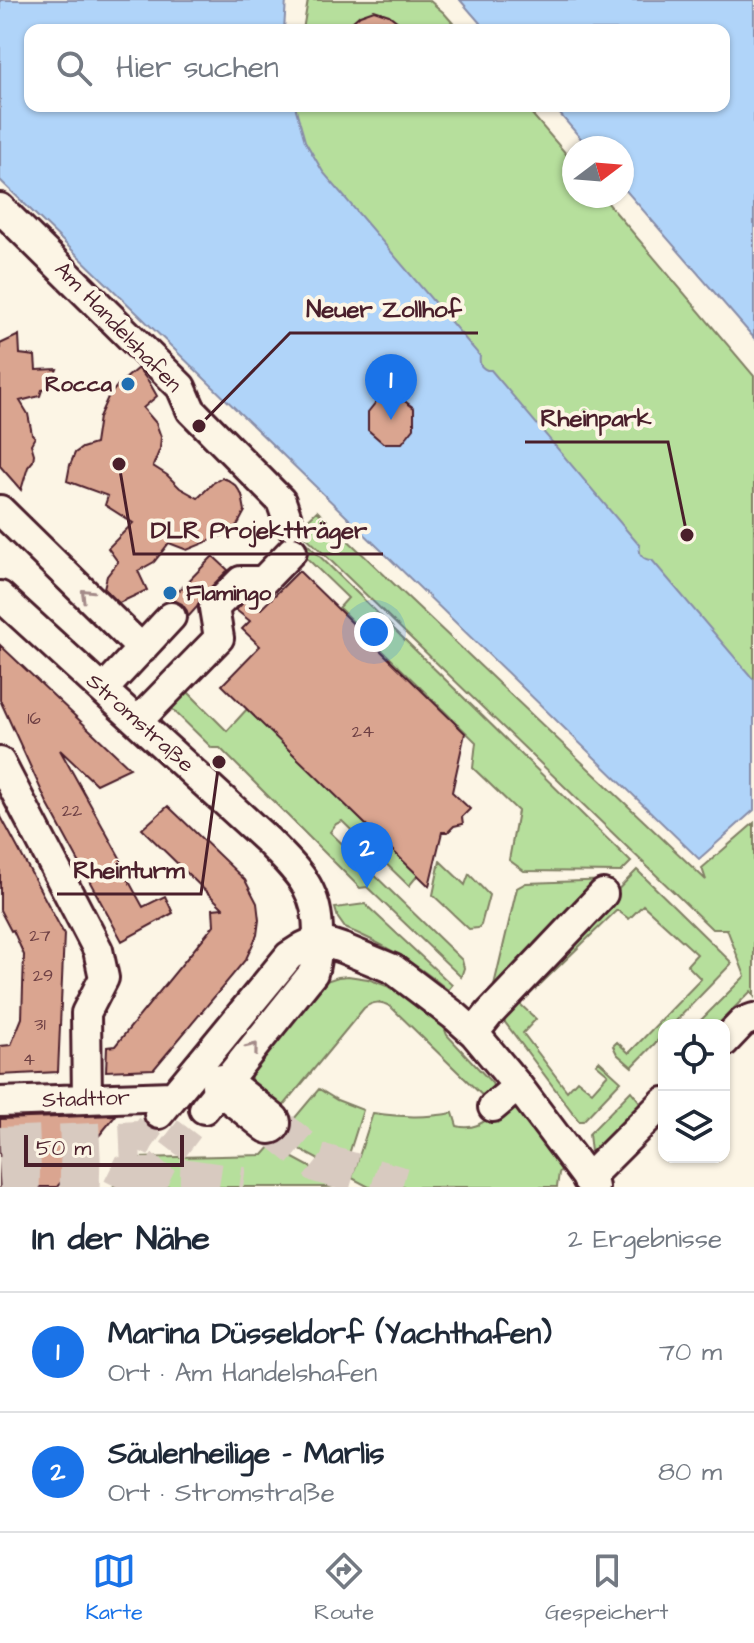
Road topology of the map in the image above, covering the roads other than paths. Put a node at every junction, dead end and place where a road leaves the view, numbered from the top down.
1 (0, 208) edge
2 (0, 510) edge
3 (0, 596) edge
4 (171, 617) dead end
5 (142, 649) junction
6 (103, 690) junction
7 (138, 721) junction
8 (0, 762) edge
9 (603, 894) dead end
10 (318, 940) junction
11 (754, 1018) edge
12 (754, 1031) edge
13 (474, 1033) junction
14 (730, 1036) edge
15 (754, 1040) edge
16 (518, 1086) junction
17 (213, 1097) junction
18 (87, 1099) junction
19 (170, 1100) junction
20 (0, 1102) edge
21 (493, 1107) dead end
22 (658, 1109) edge
23 (270, 1123) tunnel mouth
24 (590, 1183) edge

1 - 7 street, Am Handelshafen
5 -> 2 street
3 - 6 street, Stromstraße
4 - 5 street
5 - 6 street
6 - 7 street, Stromstraße
7 - 10 street, Stromstraße
8 - 18 street
9 - 13 street
10 - 13 street
17 -> 10 street, Stromstraße
10 - 19 street
11 - 14 street
12 - 15 street
13 - 16 street
16 - 21 street
16 - 24 street
17 - 19 street, Stadttor
17 - 23 highway
18 - 19 street, Stadttor
18 - 20 street, Stadttor
22 - 24 street

